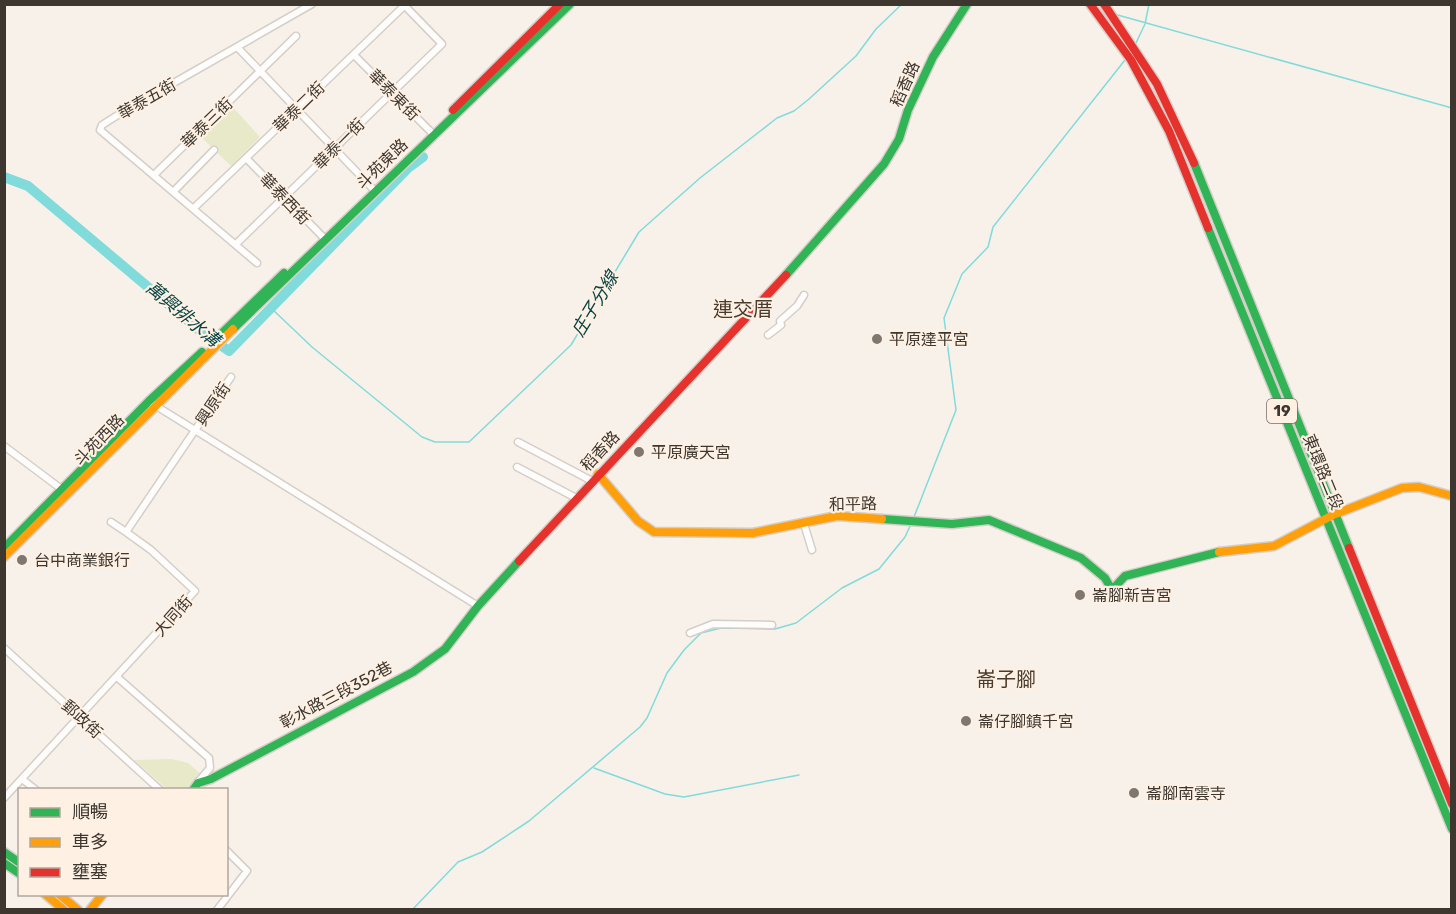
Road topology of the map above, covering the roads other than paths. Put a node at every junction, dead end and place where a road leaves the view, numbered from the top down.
1 (312, 4) edge
2 (560, 4) edge
3 (570, 4) edge
4 (967, 4) edge
5 (1090, 4) edge
6 (1104, 4) edge
7 (404, 5) edge
8 (296, 36) dead end
9 (238, 48) junction
10 (354, 55) junction
11 (261, 72) junction
12 (392, 93) junction
13 (297, 109) junction
14 (432, 133) junction
15 (335, 148) junction
16 (214, 150) dead end
17 (246, 158) junction
18 (154, 175) junction
19 (374, 189) junction
20 (174, 191) junction
21 (285, 198) junction
22 (194, 208) junction
23 (323, 238) junction
24 (236, 244) junction
25 (257, 263) dead end
26 (804, 295) dead end
27 (768, 334) dead end
28 (213, 345) joint
29 (231, 377) dead end
30 (152, 403) junction
31 (194, 431) junction
32 (518, 442) dead end
33 (4, 446) edge
34 (517, 468) dead end
35 (598, 474) junction
36 (592, 481) junction
37 (65, 492) junction
38 (1452, 496) edge
39 (578, 499) junction
40 (1329, 517) junction
41 (111, 522) dead end
42 (804, 524) junction
43 (126, 532) junction
44 (4, 548) edge
45 (812, 550) dead end
46 (4, 557) edge
47 (478, 606) junction
48 (772, 625) dead end
49 (690, 633) dead end
50 (4, 648) edge
51 (117, 677) junction
52 (79, 717) junction
53 (22, 779) junction
54 (195, 786) edge
55 (35, 788) edge
56 (159, 788) edge
57 (4, 798) edge
58 (1452, 804) edge
59 (1452, 829) edge
60 (4, 852) edge
61 (228, 852) edge
62 (18, 862) edge
63 (4, 863) edge
64 (18, 873) edge
65 (228, 895) edge
66 (48, 896) edge
67 (62, 896) edge
68 (101, 896) edge
69 (227, 896) edge
70 (64, 909) edge
71 (78, 909) edge
72 (90, 909) edge
73 (217, 909) edge

1 - 9 street, 華泰五街
2 - 14 main road, 斗苑東路
3 - 14 main road, 斗苑東路
4 - 35 main road, 稻香路
5 - 40 main road, 東環路二段 / 19
6 - 40 main road, 東環路二段 / 19
7 - 10 street, 華泰二街
7 - 12 street, 華泰一街
8 - 11 street, 華泰三街
9 - 11 street
9 - 18 street, 華泰五街
10 - 12 street, 華泰東街
10 - 13 street, 華泰二街
11 - 13 street
11 - 18 street, 華泰三街
12 - 14 street, 華泰東街
12 - 15 street, 華泰一街
13 - 15 street
13 - 17 street, 華泰二街
14 - 19 main road, 斗苑東路
15 - 19 street
15 - 21 street, 華泰一街
16 - 20 street
17 - 21 street, 華泰西街
17 - 22 street, 華泰二街
18 - 20 street, 華泰五街
19 - 23 main road, 斗苑東路
20 - 22 street, 華泰五街
21 - 23 street, 華泰西街
21 - 24 street, 華泰一街
22 - 24 street, 華泰五街
23 - 28 main road, 斗苑東路
24 - 25 street, 華泰五街
26 - 27 street
28 - 30 main road, 斗苑西路
29 - 31 street, 興原街
30 - 31 street
30 - 37 main road, 斗苑西路
31 - 43 street
31 - 47 street
32 - 36 street
33 - 37 street
34 - 39 street
35 - 36 main road, 稻香路
35 - 42 main road, 和平路
36 - 39 main road, 稻香路
37 - 44 main road, 斗苑西路
37 - 46 main road, 斗苑西路
38 - 40 main road
39 - 47 main road, 稻香路
40 - 42 main road, 和平路
40 - 58 main road, 東環路二段 / 19
40 - 59 main road, 東環路二段 / 19
41 - 43 street
42 - 45 street
43 - 51 street, 大同街
47 - 54 main road, 彰水路三段352巷
48 - 49 street
50 - 52 street, 郵政街
51 - 52 street, 大同街
51 - 54 street
52 - 53 street, 大同街
52 - 56 street, 郵政街
53 - 55 street
53 - 57 street, 大同街
60 - 62 main road
61 - 65 street
63 - 64 main road
66 - 70 main road
67 - 71 main road
68 - 72 main road
69 - 73 street

